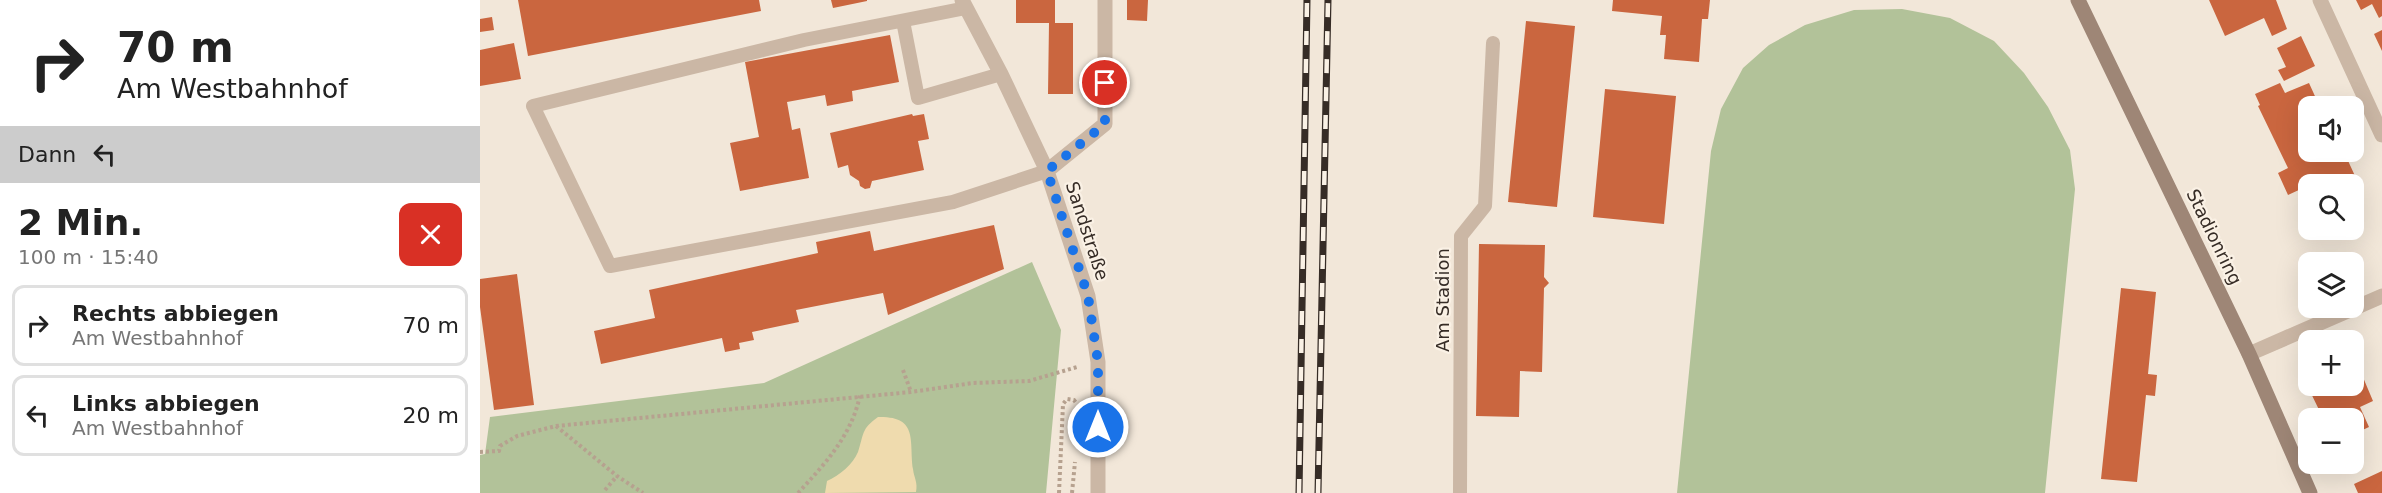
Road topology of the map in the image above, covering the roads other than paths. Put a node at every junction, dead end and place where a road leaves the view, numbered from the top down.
1 (1105, 0) edge
2 (2078, 0) edge
3 (2320, 0) edge
4 (964, 4) edge
5 (903, 21) junction
6 (1493, 42) dead end
7 (1001, 74) junction
8 (2382, 135) edge
9 (1047, 171) junction
10 (2382, 296) edge
11 (2248, 354) junction
12 (1098, 493) edge
13 (1460, 493) edge
14 (2310, 493) edge

1 - 9 street
2 - 11 main road, Stadionring
3 - 8 street
4 - 5 lane
4 - 7 street, Sandstraße
5 - 7 lane
5 - 9 lane
6 - 13 lane, Am Stadion
7 - 9 street, Sandstraße
9 - 12 street, Sandstraße
10 - 11 street
11 - 14 main road, Stadionring

